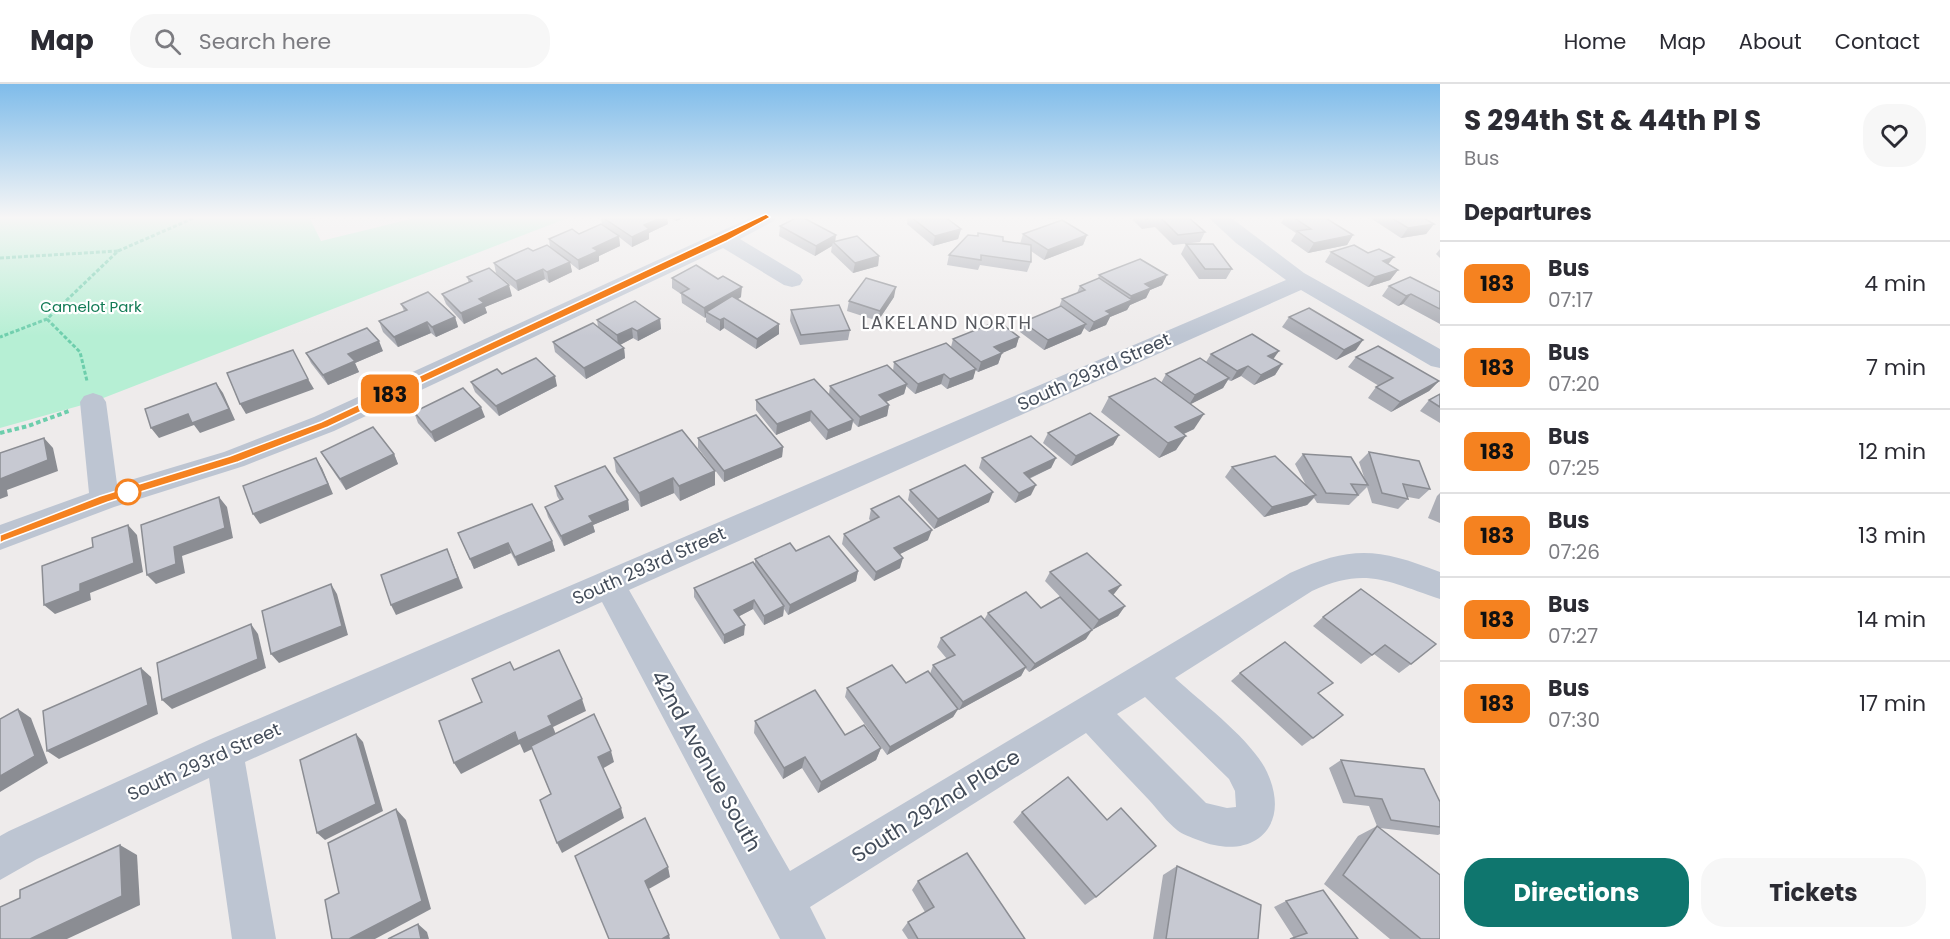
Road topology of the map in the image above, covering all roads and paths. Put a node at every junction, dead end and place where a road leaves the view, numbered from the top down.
1 (111, 257) edge
2 (685, 257) edge
3 (754, 257) edge
4 (1267, 257) edge
5 (792, 280) dead end
6 (1301, 282) junction
7 (46, 319) junction
8 (0, 337) edge
9 (1440, 360) edge
10 (93, 402) junction
11 (0, 433) edge
12 (104, 499) junction
13 (0, 538) edge
14 (609, 584) junction
15 (1440, 586) edge
16 (1148, 676) junction
17 (1090, 712) junction
18 (224, 752) junction
19 (0, 859) edge
20 (783, 900) junction
21 (254, 939) edge
22 (804, 939) edge

1 - 7 path
2 - 12 street
3 - 5 street
4 - 6 street
6 - 9 street
6 - 14 street, South 293rd Street
7 - 8 path
7 - 10 path
10 - 11 path
10 - 12 street
12 - 13 street
14 - 18 street, South 293rd Street
14 - 20 street, 42nd Avenue South
15 - 16 street, South 292nd Place
16 - 17 street, South 292nd Place
16 - 17 street
17 - 20 street, South 292nd Place
18 - 19 street, South 293rd Street
18 - 21 street
20 - 22 street, 42nd Avenue South

